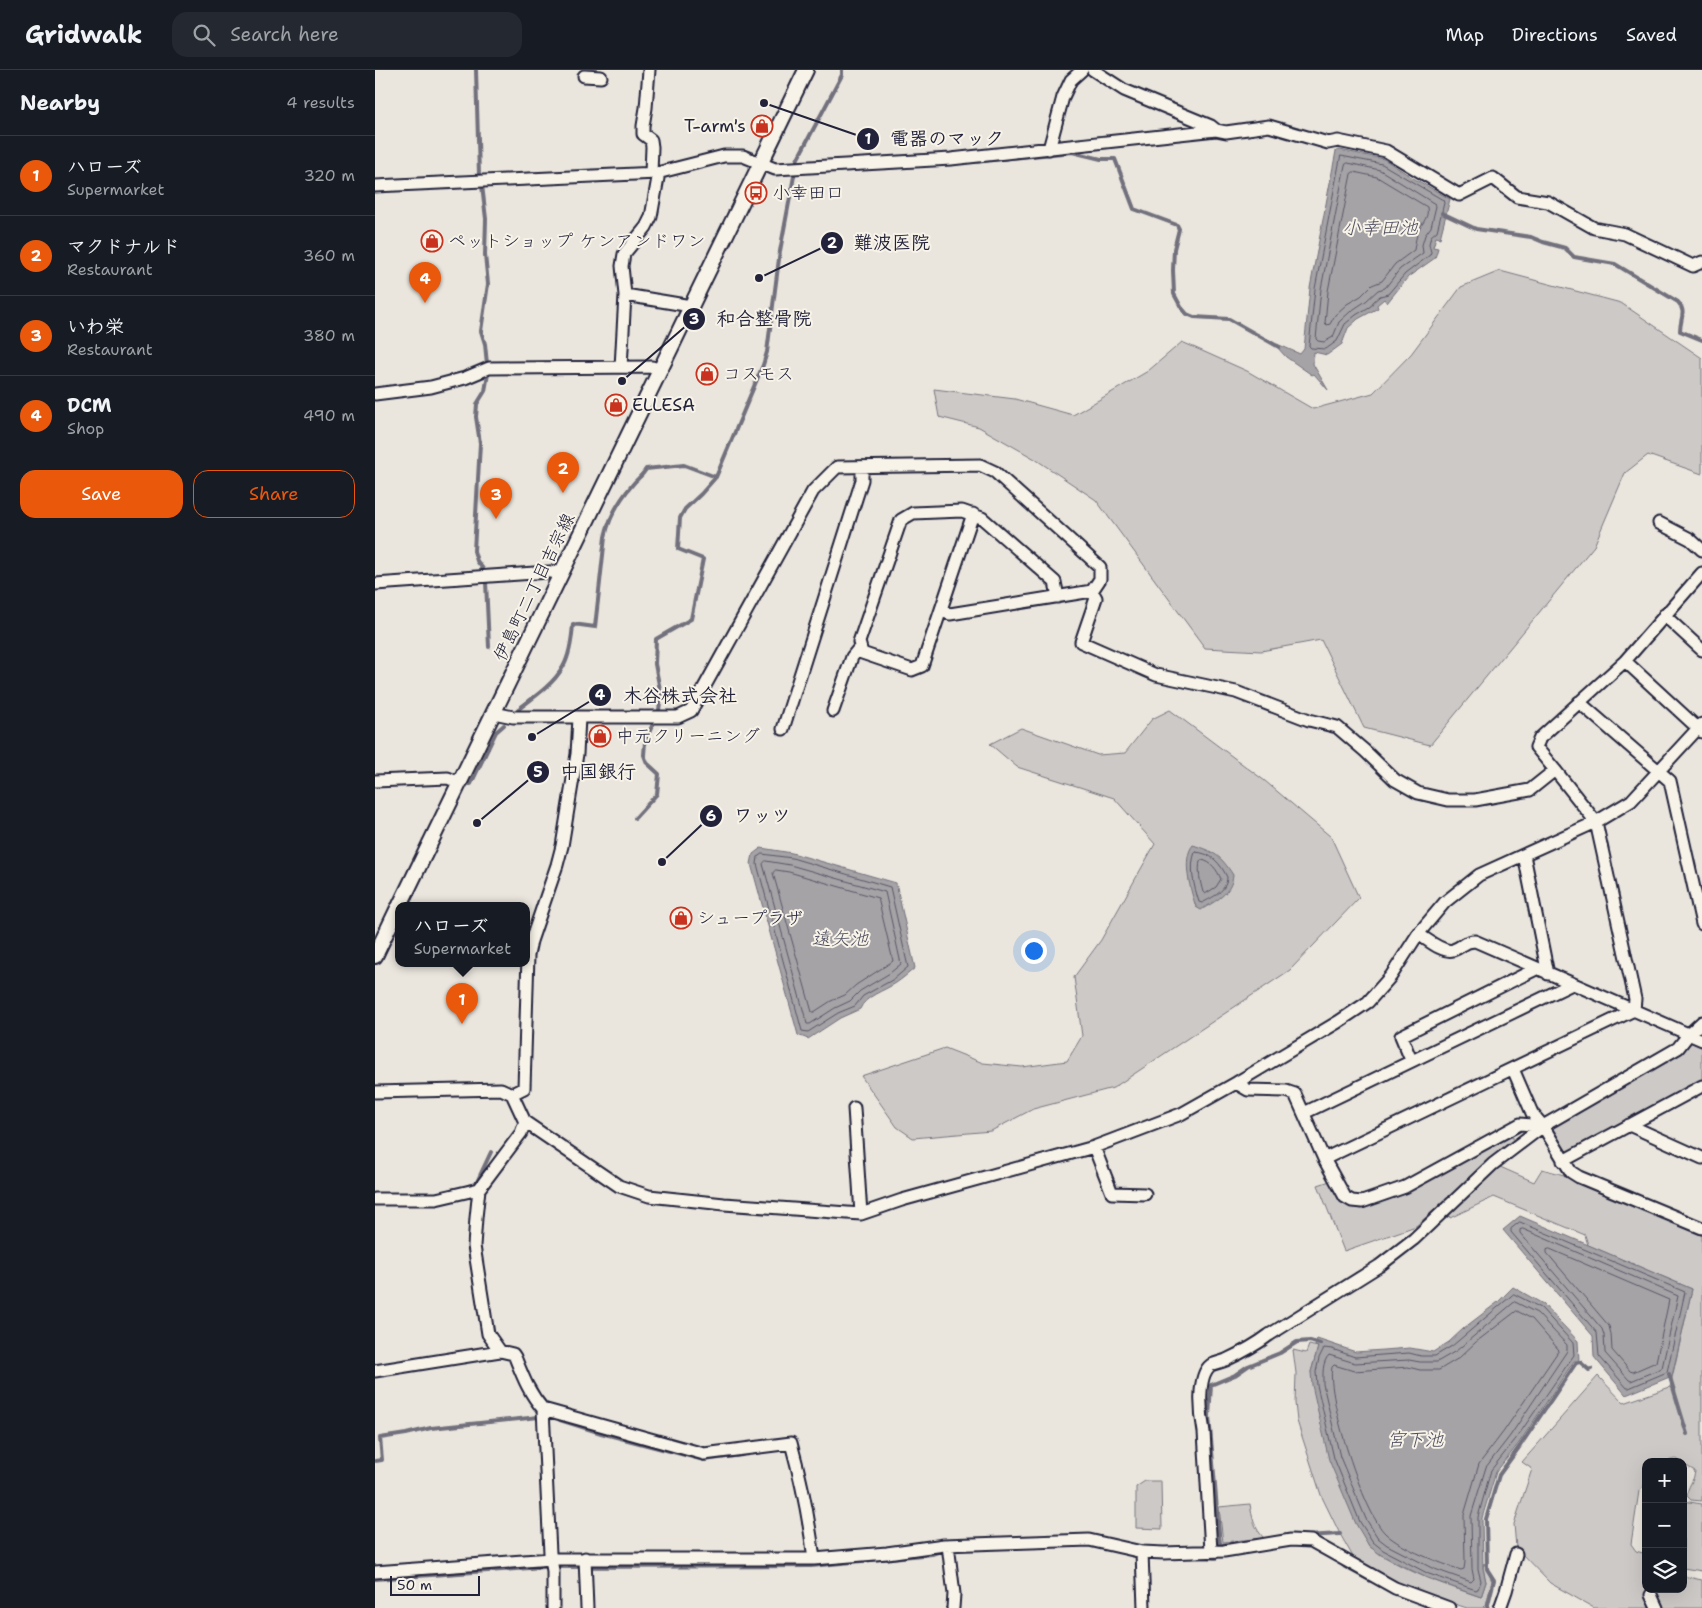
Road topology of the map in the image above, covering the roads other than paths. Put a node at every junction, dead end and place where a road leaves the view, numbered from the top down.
1 (649, 70) edge
2 (807, 70) edge
3 (1082, 70) edge
4 (1093, 70) edge
5 (1216, 130) junction
6 (1049, 149) junction
7 (761, 164) junction
8 (656, 175) junction
9 (375, 186) edge
10 (1702, 262) edge
11 (625, 295) junction
12 (691, 306) junction
13 (621, 367) junction
14 (660, 370) junction
15 (375, 394) edge
16 (862, 467) junction
17 (973, 514) junction
18 (1659, 523) dead end
19 (1702, 550) edge
20 (563, 571) junction
21 (1702, 573) edge
22 (375, 584) edge
23 (1092, 591) junction
24 (1058, 596) junction
25 (941, 611) junction
26 (1664, 615) junction
27 (860, 647) junction
28 (1702, 650) edge
29 (1625, 661) junction
30 (1579, 702) junction
31 (833, 711) dead end
32 (494, 713) junction
33 (579, 718) junction
34 (1701, 728) edge
35 (783, 729) dead end
36 (1555, 770) junction
37 (1659, 772) junction
38 (375, 780) edge
39 (459, 783) junction
40 (1596, 822) junction
41 (1524, 855) junction
42 (401, 902) edge
43 (395, 915) edge
44 (1702, 924) edge
45 (1418, 934) junction
46 (530, 946) edge
47 (375, 956) edge
48 (528, 967) edge
49 (1536, 969) junction
50 (1548, 974) junction
51 (1572, 984) junction
52 (1634, 1010) junction
53 (1702, 1022) edge
54 (1689, 1034) junction
55 (1702, 1040) edge
56 (1411, 1060) junction
57 (1513, 1069) junction
58 (1237, 1083) junction
59 (1702, 1087) edge
60 (375, 1092) edge
61 (512, 1094) junction
62 (854, 1108) dead end
63 (1304, 1113) junction
64 (525, 1122) junction
65 (1629, 1125) junction
66 (1543, 1126) junction
67 (1093, 1147) junction
68 (1702, 1158) edge
69 (1324, 1159) junction
70 (1563, 1161) junction
71 (479, 1189) junction
72 (1145, 1194) dead end
73 (375, 1199) edge
74 (861, 1214) junction
75 (1702, 1228) edge
76 (499, 1352) junction
77 (375, 1371) edge
78 (543, 1409) junction
79 (949, 1548) junction
80 (1217, 1551) junction
81 (1516, 1554) dead end
82 (1142, 1555) junction
83 (814, 1559) junction
84 (552, 1564) junction
85 (586, 1564) junction
86 (375, 1572) edge
87 (1651, 1594) dead end
88 (553, 1608) edge
89 (587, 1608) edge
90 (953, 1608) edge
91 (1144, 1608) edge
92 (1449, 1608) edge
93 (1500, 1608) edge
94 (1657, 1608) edge

1 - 8 street
2 - 7 street, 伊島町二丁目吉宗線
3 - 6 street
4 - 5 street
5 - 6 street
5 - 10 street
6 - 7 street
7 - 8 street
7 - 12 street, 伊島町二丁目吉宗線
8 - 9 street
8 - 11 street
11 - 12 street
11 - 13 street
12 - 14 street, 伊島町二丁目吉宗線
13 - 14 street
13 - 15 street
14 - 20 street, 伊島町二丁目吉宗線
16 - 23 street
16 - 33 street
16 - 35 street
17 - 24 street
17 - 25 street
17 - 27 street
18 - 19 street
20 - 22 street
20 - 32 street, 伊島町二丁目吉宗線
21 - 26 street
23 - 24 street
23 - 36 street
24 - 25 street
25 - 27 street
26 - 28 street
26 - 29 street
27 - 31 street
29 - 30 street
29 - 34 street
30 - 36 street
30 - 37 street
32 - 33 street
32 - 39 street, 伊島町二丁目吉宗線
33 - 46 street
34 - 37 street
36 - 40 street
37 - 40 street
37 - 44 street
38 - 39 street
39 - 42 street, 伊島町二丁目吉宗線
40 - 41 street
40 - 52 street
41 - 45 street
41 - 50 street
43 - 47 street, 伊島町二丁目吉宗線
45 - 49 street
45 - 58 street
48 - 61 street
49 - 50 street
49 - 56 street
50 - 51 street
51 - 52 street
51 - 56 street
52 - 54 street
52 - 57 street
53 - 54 street
54 - 55 street
54 - 66 street
56 - 63 street
57 - 66 street
57 - 69 street
58 - 63 street
58 - 67 street
59 - 65 street
60 - 61 street
61 - 64 street
62 - 74 street
63 - 69 street
64 - 71 street
64 - 74 street
65 - 68 street
65 - 70 street
66 - 69 street
66 - 70 street
66 - 80 street
67 - 72 street
67 - 74 street
70 - 75 street
71 - 73 street
71 - 76 street
76 - 77 street
76 - 78 street
78 - 83 street
78 - 84 street
79 - 82 street
79 - 83 street
79 - 90 street
80 - 82 street
80 - 92 street
81 - 93 street
82 - 91 street
83 - 85 street
84 - 85 street
84 - 86 street
84 - 88 street
85 - 89 street
87 - 94 street

